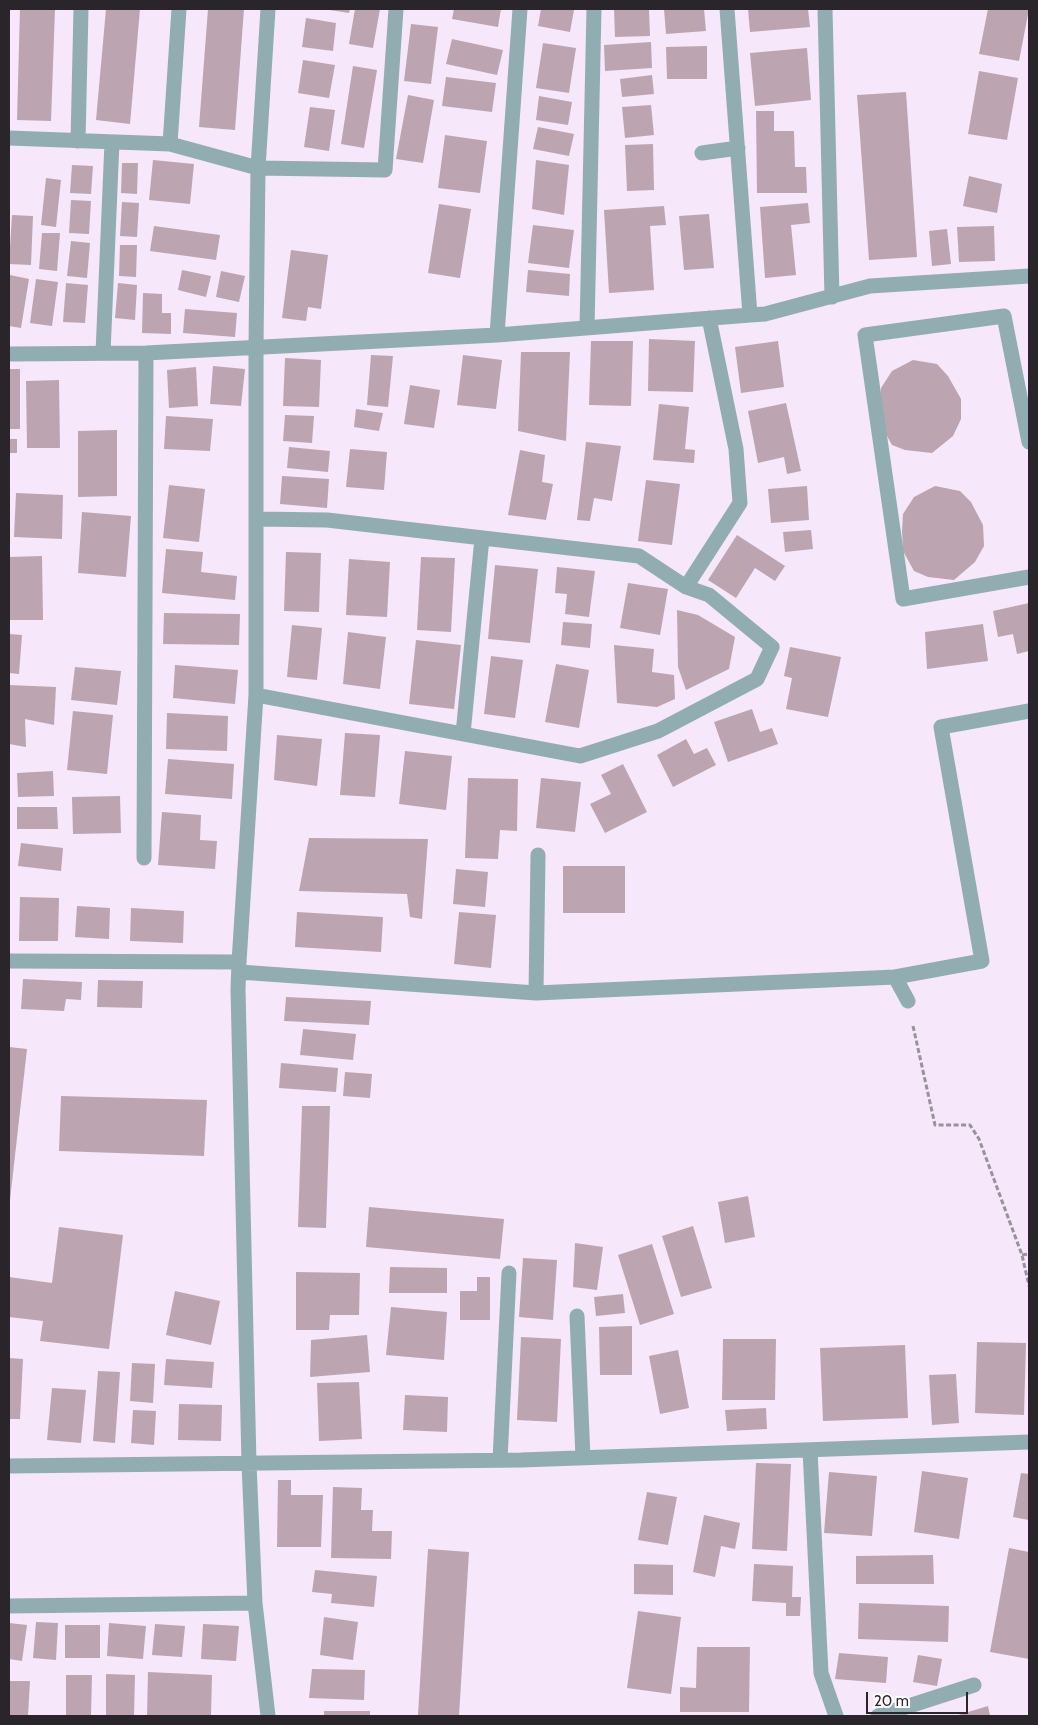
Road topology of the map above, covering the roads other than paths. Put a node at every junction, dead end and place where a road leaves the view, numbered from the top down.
1 (82, 9) edge
2 (179, 9) edge
3 (268, 9) edge
4 (396, 9) edge
5 (520, 9) edge
6 (594, 9) edge
7 (727, 9) edge
8 (825, 9) edge
9 (9, 138) edge
10 (78, 141) junction
11 (112, 142) junction
12 (170, 144) junction
13 (738, 148) junction
14 (702, 153) dead end
15 (258, 168) junction
16 (1029, 276) edge
17 (832, 296) junction
18 (750, 316) junction
19 (709, 318) junction
20 (587, 328) junction
21 (497, 334) junction
22 (256, 347) junction
23 (103, 353) junction
24 (146, 353) junction
25 (9, 354) edge
26 (1029, 442) edge
27 (256, 519) junction
28 (482, 538) junction
29 (1029, 577) edge
30 (686, 587) junction
31 (256, 695) junction
32 (1029, 711) edge
33 (463, 734) junction
34 (538, 855) dead end
35 (144, 858) dead end
36 (9, 961) edge
37 (239, 967) junction
38 (895, 977) junction
39 (536, 993) junction
40 (908, 1001) road end
41 (509, 1273) dead end
42 (577, 1316) dead end
43 (1029, 1442) edge
44 (810, 1450) junction
45 (583, 1458) junction
46 (500, 1460) junction
47 (249, 1464) junction
48 (9, 1466) edge
49 (255, 1603) junction
50 (9, 1606) edge
51 (974, 1685) dead end
52 (268, 1716) edge
53 (836, 1716) edge
54 (878, 1716) edge

1 - 10 street
2 - 12 street
3 - 15 street
4 - 15 street
5 - 21 street
6 - 20 street
7 - 13 street
8 - 17 street
9 - 10 street
10 - 11 street
11 - 12 street
11 - 23 street
12 - 15 street
13 - 14 street
13 - 18 street
15 - 22 street
16 - 17 street
17 - 18 street
18 - 19 street
19 - 20 street
19 - 30 street
20 - 21 street
21 - 22 street
22 - 24 street
22 - 27 street
23 - 24 street
23 - 25 street
24 - 35 street
26 - 29 street
27 - 28 street
27 - 31 street
28 - 30 street
28 - 33 street
30 - 33 street
31 - 33 street
31 - 37 street
32 - 38 street
34 - 39 street
36 - 37 street
37 - 39 street
37 - 47 street
38 - 39 street
38 - 40 street
41 - 46 street
42 - 45 street
43 - 44 street
44 - 45 street
44 - 53 street
45 - 46 street
46 - 47 street
47 - 48 street
47 - 49 street
49 - 50 street
49 - 52 street
51 - 54 street

